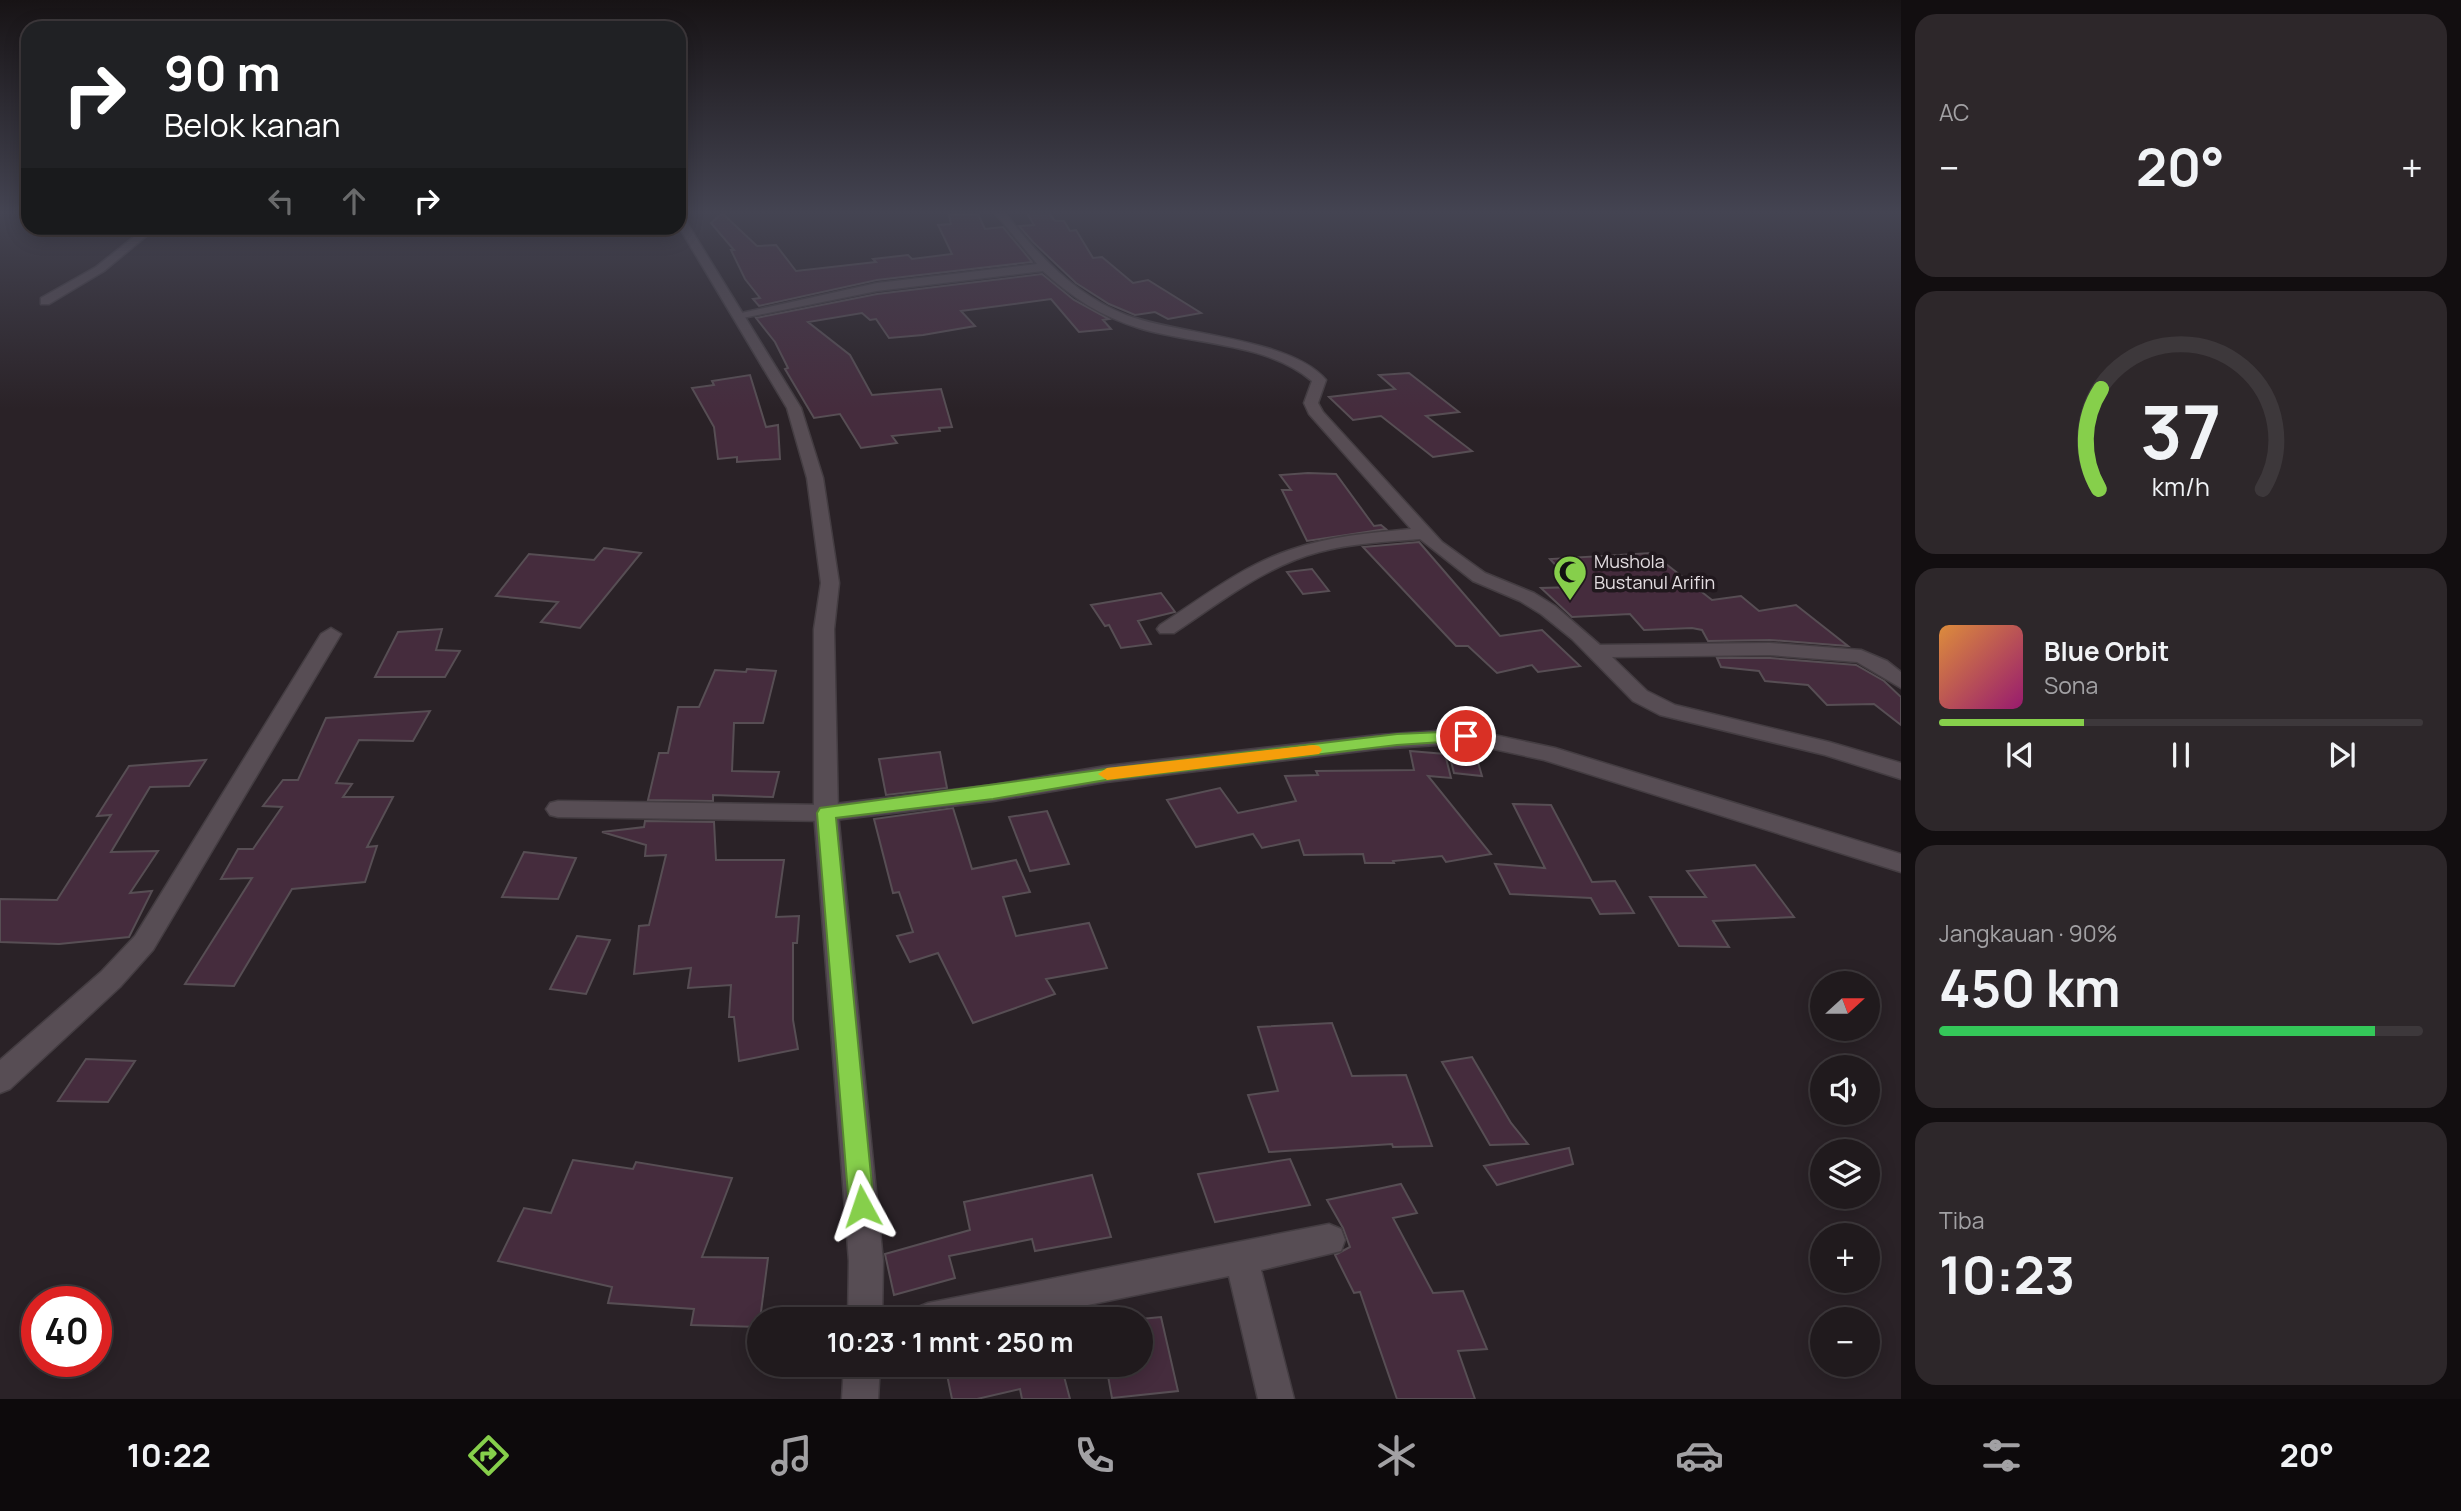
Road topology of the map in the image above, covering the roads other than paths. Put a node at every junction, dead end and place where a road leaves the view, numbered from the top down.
1 (84, 278) edge
2 (716, 278) edge
3 (950, 278) edge
4 (1058, 278) edge
5 (45, 301) dead end
6 (738, 315) junction
7 (1424, 533) junction
8 (1167, 629) dead end
9 (331, 634) dead end
10 (1596, 651) junction
11 (1901, 682) edge
12 (1901, 771) edge
13 (558, 809) dead end
14 (826, 813) junction
15 (1901, 863) edge
16 (0, 1080) edge
17 (1329, 1240) dead end
18 (1241, 1257) junction
19 (864, 1307) edge
20 (993, 1307) edge
21 (861, 1377) edge
22 (860, 1399) edge
23 (1276, 1399) edge

1 - 5 street
2 - 6 street
3 - 6 street
4 - 7 street
6 - 14 street
7 - 8 street
7 - 10 street
9 - 16 street
10 - 11 street
10 - 12 street
13 - 14 street
14 - 15 street
14 - 19 street
17 - 18 street
18 - 20 street
18 - 23 street
21 - 22 street

